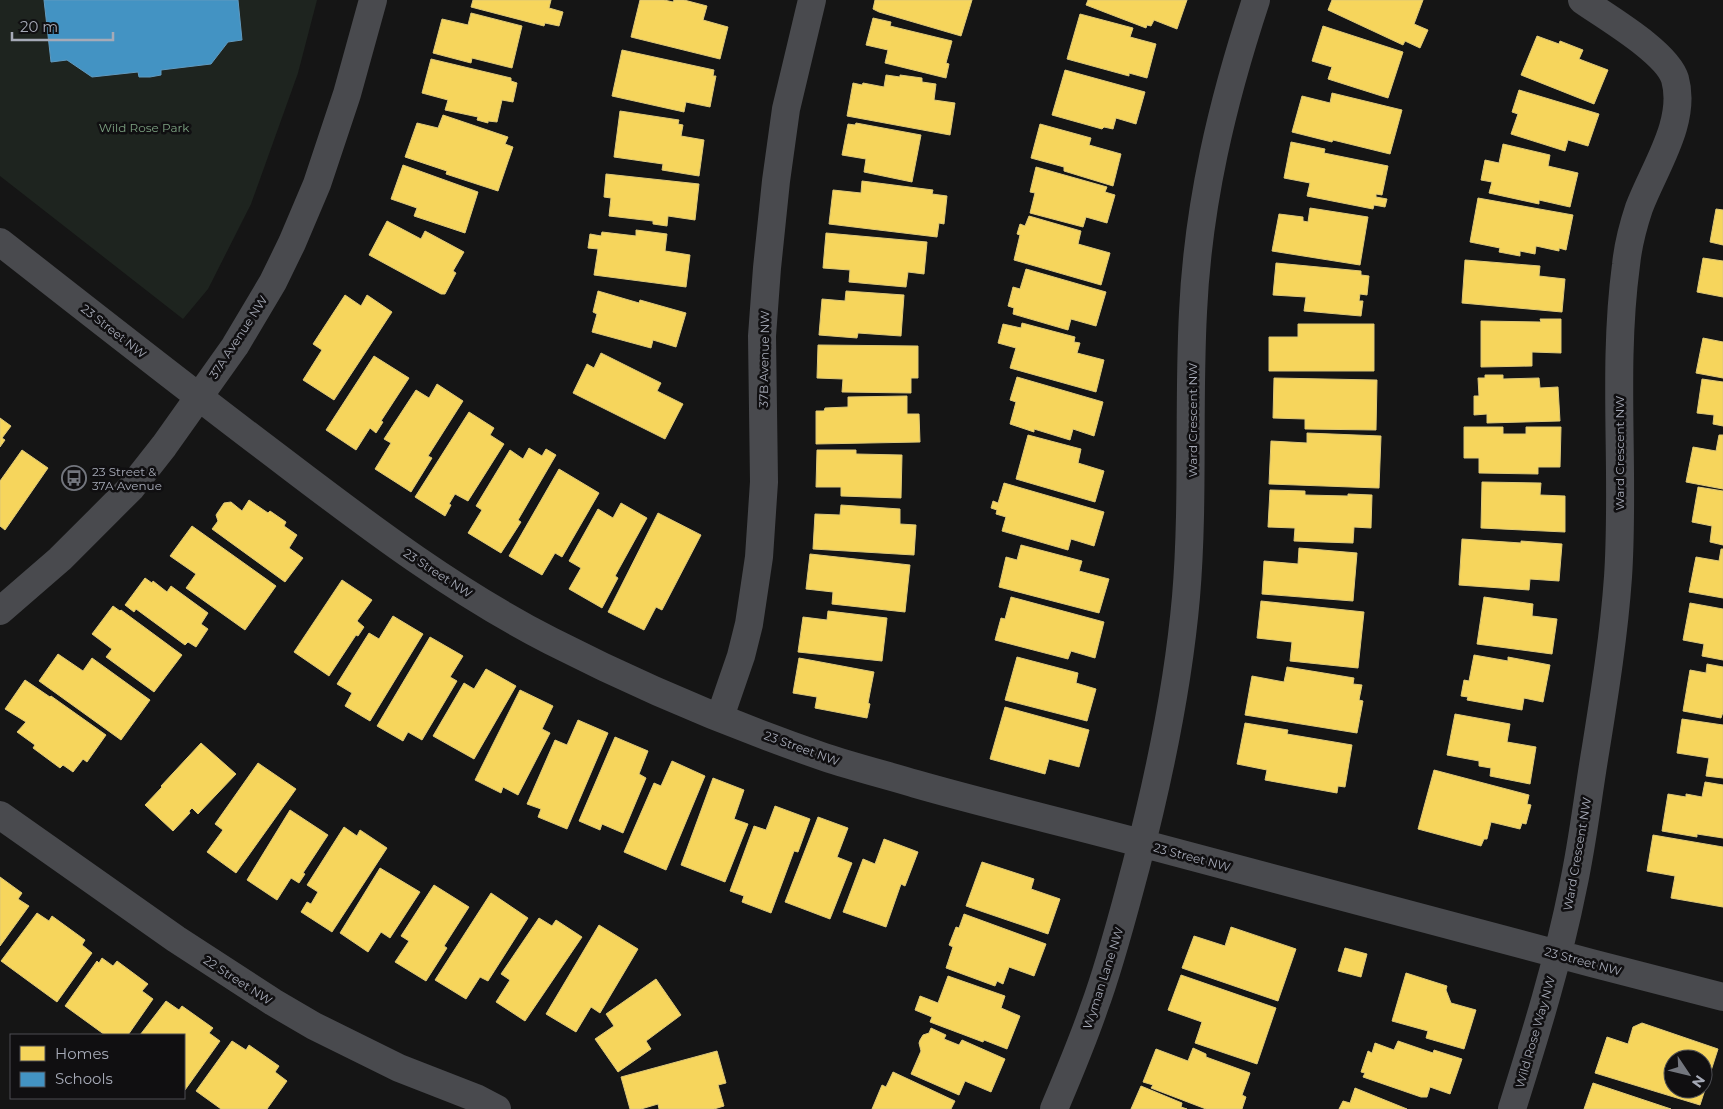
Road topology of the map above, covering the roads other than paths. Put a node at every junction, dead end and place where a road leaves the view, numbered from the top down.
1 (373, 0) edge
2 (812, 0) edge
3 (1256, 0) edge
4 (1582, 0) edge
5 (0, 242) edge
6 (199, 397) junction
7 (0, 611) edge
8 (720, 718) junction
9 (0, 815) edge
10 (1142, 843) junction
11 (1557, 954) junction
12 (1723, 997) edge
13 (497, 1109) edge
14 (1054, 1109) edge
15 (1512, 1109) edge

1 - 6 street, 37A Avenue NW
2 - 8 street, 37B Avenue NW
3 - 10 street, Ward Crescent NW
4 - 11 street, Ward Crescent NW
5 - 6 street, 23 Street NW
6 - 7 street, 37A Avenue NW
6 - 8 street, 23 Street NW
8 - 10 street, 23 Street NW
9 - 13 street, 22 Street NW
10 - 11 street, 23 Street NW
10 - 14 street, Wyman Lane NW
11 - 12 street, 23 Street NW
11 - 15 street, Wild Rose Way NW

